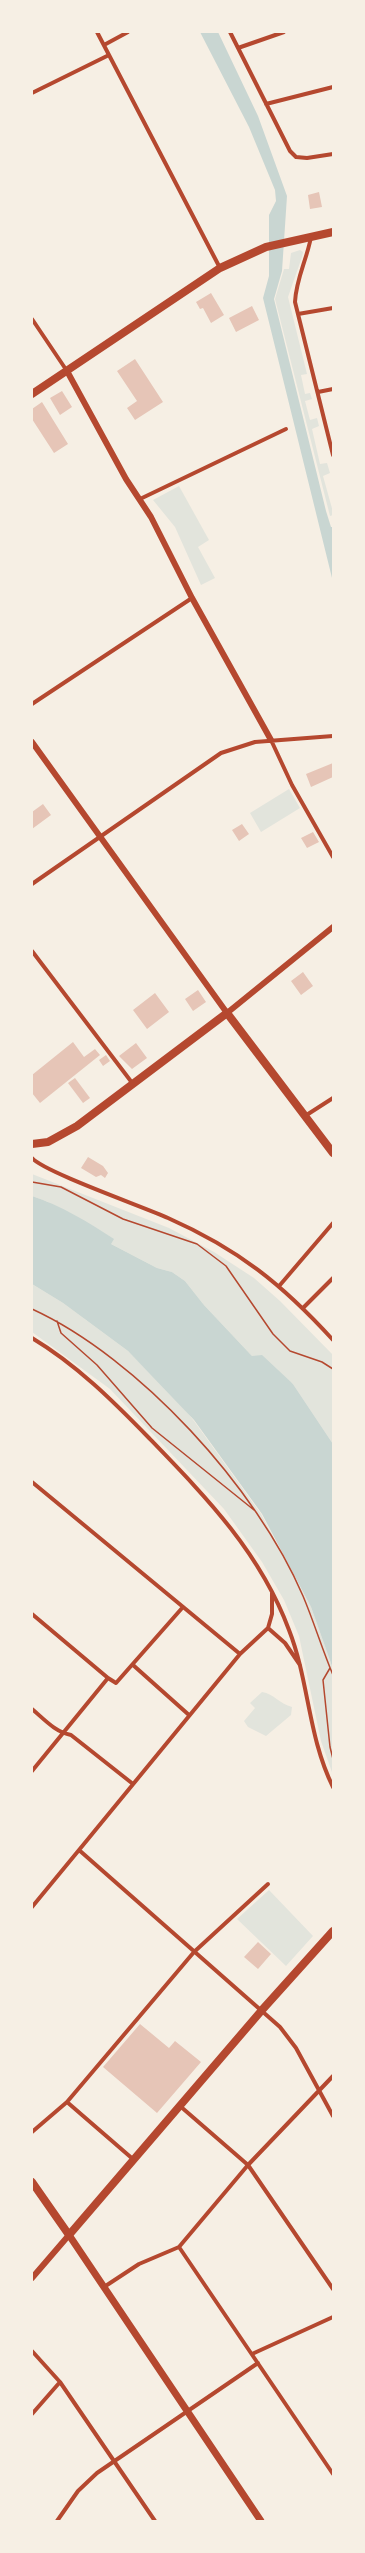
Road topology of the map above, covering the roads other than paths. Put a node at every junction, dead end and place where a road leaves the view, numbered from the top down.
1 (97, 32) edge
2 (128, 32) edge
3 (230, 32) edge
4 (284, 32) edge
5 (104, 45) junction
6 (238, 48) junction
7 (109, 55) junction
8 (333, 87) edge
9 (32, 93) edge
10 (266, 104) junction
11 (333, 154) edge
12 (333, 232) edge
13 (311, 236) junction
14 (220, 268) junction
15 (333, 308) edge
16 (298, 314) junction
17 (32, 319) edge
18 (67, 371) junction
19 (333, 389) edge
20 (318, 392) junction
21 (32, 394) edge
22 (286, 429) dead end
23 (333, 455) edge
24 (140, 499) junction
25 (192, 598) junction
26 (32, 704) edge
27 (333, 736) edge
28 (271, 740) junction
29 (32, 742) edge
30 (101, 836) junction
31 (333, 857) edge
32 (32, 884) edge
33 (333, 927) edge
34 (32, 951) edge
35 (227, 1013) junction
36 (133, 1084) junction
37 (333, 1098) edge
38 (305, 1116) junction
39 (32, 1144) edge
40 (333, 1153) edge
41 (32, 1158) edge
42 (333, 1223) edge
43 (333, 1278) edge
44 (280, 1285) junction
45 (303, 1308) junction
46 (32, 1338) edge
47 (333, 1340) edge
48 (32, 1482) edge
49 (272, 1589) junction
50 (183, 1607) junction
51 (32, 1614) edge
52 (268, 1628) junction
53 (240, 1654) junction
54 (133, 1665) junction
55 (300, 1665) junction
56 (108, 1678) junction
57 (32, 1709) edge
58 (189, 1715) junction
59 (64, 1734) junction
60 (32, 1771) edge
61 (133, 1784) junction
62 (333, 1787) edge
63 (79, 1850) junction
64 (268, 1884) dead end
65 (32, 1907) edge
66 (333, 1931) edge
67 (194, 1952) junction
68 (262, 2010) junction
69 (333, 2076) edge
70 (318, 2090) junction
71 (67, 2102) junction
72 (180, 2106) junction
73 (333, 2116) edge
74 (32, 2132) edge
75 (134, 2161) junction
76 (248, 2165) junction
77 (32, 2182) edge
78 (69, 2235) junction
79 (179, 2247) junction
80 (32, 2278) edge
81 (104, 2286) junction
82 (333, 2290) edge
83 (333, 2317) edge
84 (32, 2351) edge
85 (252, 2354) junction
86 (258, 2363) junction
87 (60, 2382) junction
88 (186, 2411) junction
89 (32, 2414) edge
90 (115, 2459) junction
91 (333, 2474) edge
92 (57, 2521) edge
93 (155, 2521) edge
94 (261, 2521) edge

1 - 5 street
2 - 5 street
3 - 6 street
4 - 6 street
5 - 7 street
6 - 10 street
7 - 9 street
7 - 14 street
8 - 10 street
10 - 11 street
12 - 13 main road
13 - 14 main road
13 - 16 street
14 - 18 main road
15 - 16 street
16 - 20 street
17 - 18 street
18 - 21 main road
18 - 24 street
19 - 20 street
20 - 23 street
22 - 24 street
24 - 25 street
25 - 26 street
25 - 28 street
27 - 28 street
28 - 30 street
28 - 31 street
29 - 30 street
30 - 32 street
30 - 35 street
33 - 35 street
34 - 36 street
35 - 36 main road
35 - 38 main road
36 - 39 main road
37 - 38 street
38 - 40 main road
41 - 44 street
42 - 44 street
43 - 45 street
44 - 45 street
45 - 47 street
46 - 49 street
48 - 50 street
49 - 52 street
49 - 55 street
50 - 53 street
50 - 54 street
51 - 56 street
52 - 53 street
52 - 55 street
53 - 58 street
54 - 56 street
54 - 58 street
55 - 62 street
56 - 59 street
57 - 59 street
58 - 61 street
59 - 60 street
59 - 61 street
61 - 63 street
63 - 65 street
63 - 67 street
64 - 67 street
66 - 68 main road
67 - 68 street
67 - 71 street
68 - 70 street
68 - 72 main road
69 - 70 street
70 - 73 street
70 - 76 street
71 - 74 street
71 - 75 street
72 - 75 main road
72 - 76 street
75 - 78 main road
76 - 79 street
76 - 82 street
77 - 78 main road
78 - 80 street
78 - 81 main road
79 - 81 street
79 - 85 street
81 - 88 main road
83 - 85 street
84 - 87 street
85 - 86 street
86 - 88 street
86 - 91 street
87 - 89 street
87 - 90 street
88 - 90 street
88 - 94 main road
90 - 92 street
90 - 93 street

